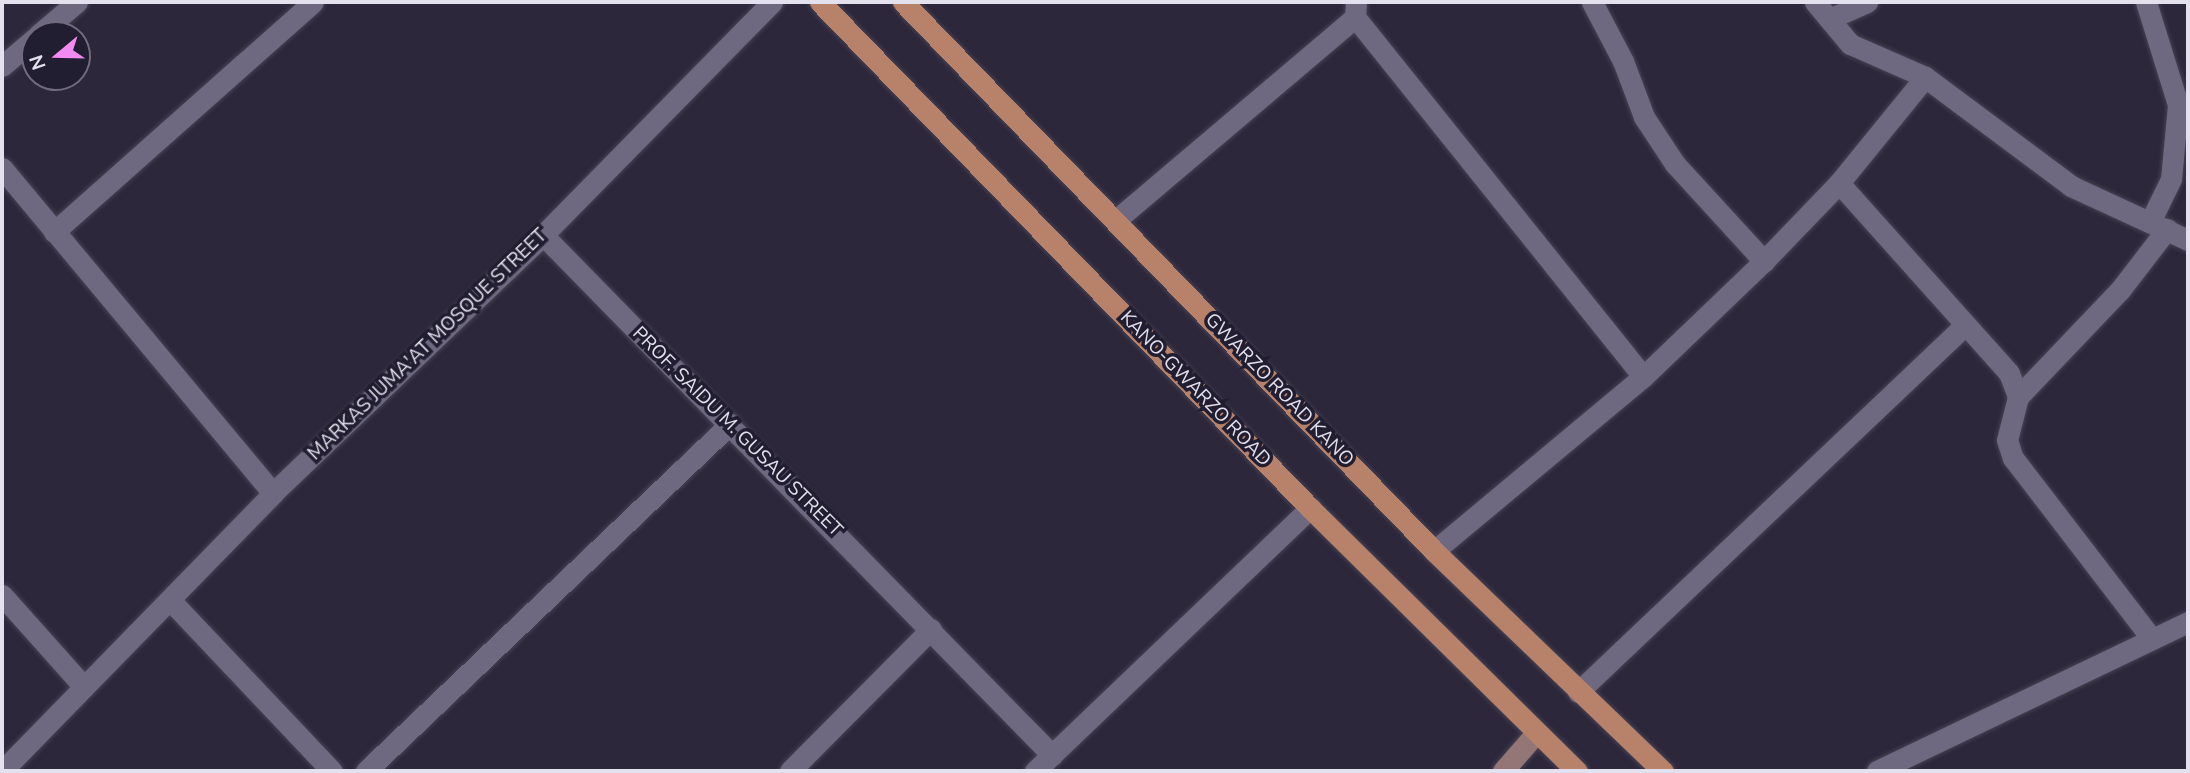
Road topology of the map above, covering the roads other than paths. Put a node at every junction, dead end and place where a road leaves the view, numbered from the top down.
1 (77, 2) edge
2 (313, 2) edge
3 (772, 2) edge
4 (820, 2) edge
5 (902, 2) edge
6 (1592, 2) edge
7 (1815, 2) edge
8 (1867, 2) edge
9 (2146, 2) edge
10 (1355, 9) edge
11 (1829, 19) junction
12 (54, 21) edge
13 (21, 49) edge
14 (2, 66) edge
15 (1925, 78) junction
16 (2181, 154) edge
17 (2, 168) edge
18 (1839, 183) junction
19 (1116, 219) junction
20 (2159, 226) junction
21 (54, 232) junction
22 (543, 235) junction
23 (2188, 240) edge
24 (1764, 261) junction
25 (1964, 327) junction
26 (1643, 377) junction
27 (2018, 397) junction
28 (730, 424) junction
29 (273, 493) junction
30 (1310, 508) junction
31 (1434, 551) junction
32 (2, 595) edge
33 (171, 601) junction
34 (2188, 622) edge
35 (931, 629) junction
36 (2152, 639) junction
37 (84, 687) junction
38 (1578, 692) junction
39 (1536, 733) junction
40 (1052, 755) junction
41 (2, 771) edge
42 (332, 771) edge
43 (366, 771) edge
44 (790, 771) edge
45 (1035, 771) edge
46 (1503, 771) edge
47 (1577, 771) edge
48 (1663, 771) edge
49 (1877, 771) edge

1 - 12 street
2 - 21 street
3 - 22 street, MARKAS JUMA'AT MOSQUE STREET
4 - 30 main road, KANO-GWARZO ROAD
5 - 19 main road, GWARZO ROAD KANO
6 - 24 street
7 - 11 street
8 - 11 street
9 - 16 street
10 - 19 street
10 - 26 street
11 - 15 street
13 - 14 street
15 - 18 street
15 - 20 street
16 - 20 street
17 - 21 street
18 - 24 street
18 - 25 street
19 - 31 main road, GWARZO ROAD KANO
20 - 23 street
20 - 27 street
21 - 29 street
22 - 28 street, PROF. SAIDU M. GUSAU STREET
22 - 29 street, MARKAS JUMA'AT MOSQUE STREET
24 - 26 street
25 - 27 street
25 - 38 street
26 - 31 street
27 - 36 street
28 - 35 street, PROF. SAIDU M. GUSAU STREET
28 - 43 street
29 - 33 street, MARKAS JUMA'AT MOSQUE STREET
30 - 39 main road, KANO-GWARZO ROAD
30 - 40 street
31 - 38 main road, GWARZO ROAD KANO
32 - 37 street
33 - 37 street, MARKAS JUMA'AT MOSQUE STREET
33 - 42 street
34 - 36 street
35 - 40 street, PROF. SAIDU M. GUSAU STREET
35 - 44 street
36 - 49 street
37 - 41 street, MARKAS JUMA'AT MOSQUE STREET
38 - 48 main road, GWARZO ROAD KANO
39 - 46 street
39 - 47 main road, KANO-GWARZO ROAD
40 - 45 street

